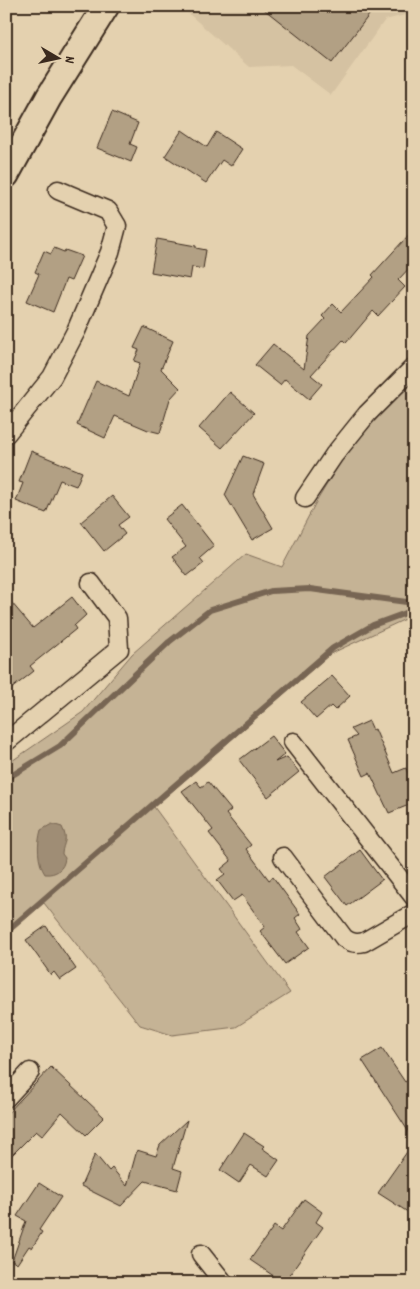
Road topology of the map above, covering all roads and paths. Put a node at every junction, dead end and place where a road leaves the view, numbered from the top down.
1 (106, 6) edge
2 (49, 97) junction
3 (6, 150) edge
4 (6, 175) edge
5 (58, 190) dead end
6 (414, 367) edge
7 (6, 434) edge
8 (305, 498) dead end
9 (91, 583) dead end
10 (6, 742) edge
11 (293, 742) dead end
12 (283, 858) dead end
13 (414, 897) edge
14 (414, 913) edge
15 (30, 1072) dead end
16 (6, 1098) edge
17 (201, 1254) dead end
18 (224, 1283) edge

1 - 2 main road
2 - 3 main road
2 - 4 main road
5 - 7 street
6 - 8 street
9 - 10 street
11 - 13 street
12 - 14 street
15 - 16 street
17 - 18 street

